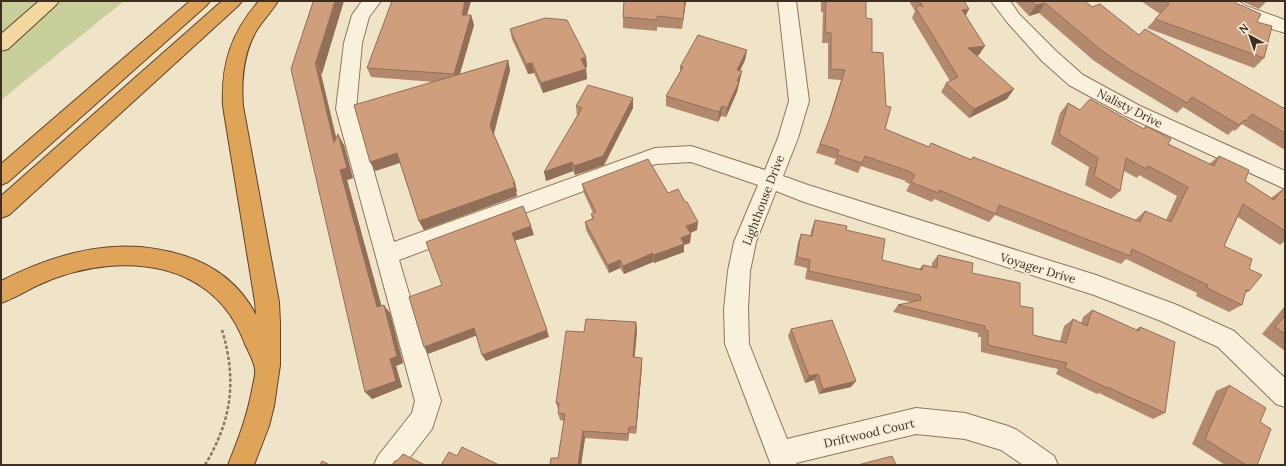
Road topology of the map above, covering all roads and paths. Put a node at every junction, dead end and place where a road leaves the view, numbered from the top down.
1 (50, 1) edge
2 (201, 1) edge
3 (233, 1) edge
4 (269, 1) edge
5 (372, 1) edge
6 (787, 1) edge
7 (1000, 1) edge
8 (1225, 1) edge
9 (1285, 27) edge
10 (1, 44) edge
11 (1, 176) edge
12 (770, 180) junction
13 (1285, 180) edge
14 (1, 209) edge
15 (386, 255) junction
16 (1, 293) edge
17 (221, 327) dead end
18 (266, 371) junction
19 (1285, 395) edge
20 (782, 460) edge
21 (205, 465) edge
22 (241, 465) edge
23 (387, 465) edge
24 (1045, 465) edge

1 - 10 main road
2 - 11 highway
3 - 14 highway
4 - 18 highway
5 - 15 street
6 - 12 street, Lighthouse Drive
7 - 13 street, Nalisty Drive
8 - 9 street
12 - 15 street, Voyager Drive
12 - 19 street, Voyager Drive
12 - 20 street, Lighthouse Drive
15 - 23 street
16 - 18 highway
17 - 21 path
18 - 22 highway
20 - 24 street, Driftwood Court

